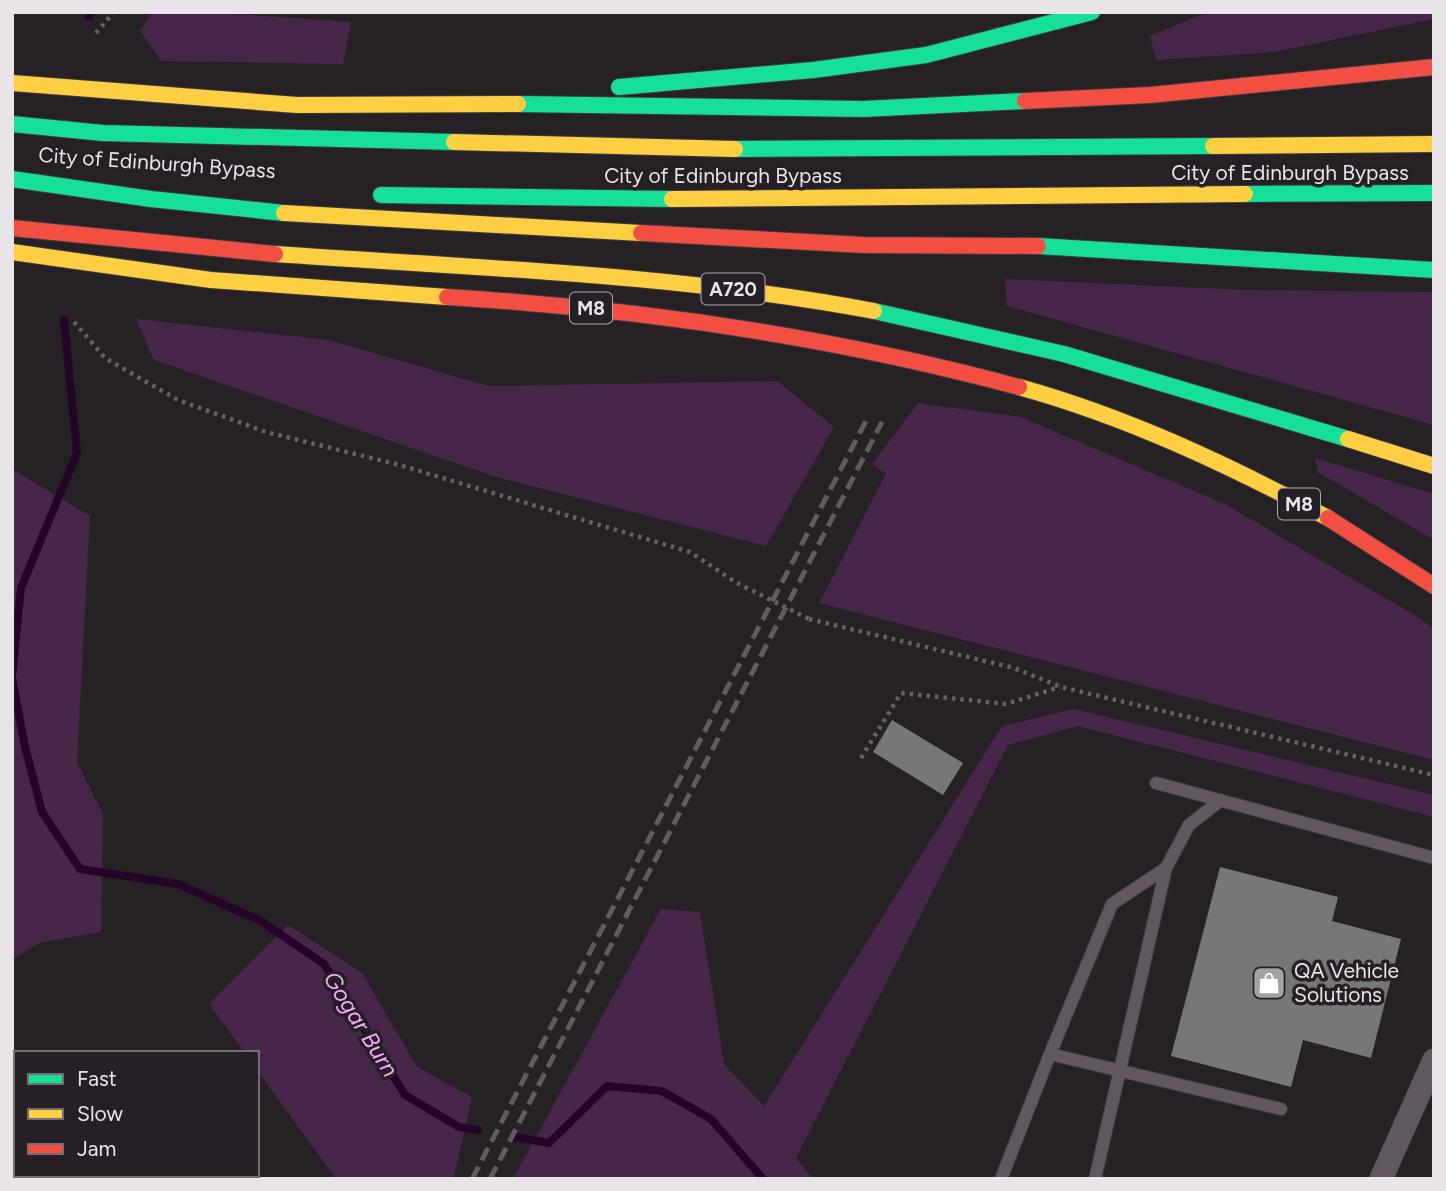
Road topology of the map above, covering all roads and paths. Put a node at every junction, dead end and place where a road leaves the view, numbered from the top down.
1 (114, 12) edge
2 (1092, 12) edge
3 (96, 33) dead end
4 (1434, 67) edge
5 (12, 83) edge
6 (450, 102) junction
7 (12, 124) edge
8 (1434, 144) edge
9 (12, 177) edge
10 (147, 182) dead end
11 (1434, 193) edge
12 (366, 195) dead end
13 (12, 228) edge
14 (12, 252) edge
15 (1434, 270) edge
16 (74, 323) dead end
17 (1434, 466) edge
18 (1434, 586) edge
19 (1061, 687) junction
20 (861, 758) dead end
21 (1434, 775) edge
22 (1156, 783) dead end
23 (1221, 800) junction
24 (1434, 858) edge
25 (1166, 868) junction
26 (1050, 1054) junction
27 (1434, 1060) edge
28 (1119, 1072) junction
29 (1281, 1109) dead end
30 (1000, 1179) edge
31 (1095, 1179) edge
32 (1381, 1179) edge

1 - 3 path
2 - 6 main road
4 - 6 main road
5 - 6 main road
7 - 8 main road, City of Edinburgh Bypass
9 - 10 main road, City of Edinburgh Bypass
9 - 15 main road
11 - 12 main road, City of Edinburgh Bypass
13 - 17 main road, A720
14 - 18 main road, M8
16 - 19 path, bridge
19 - 20 path
19 - 21 path
22 - 23 lane
23 - 24 lane
23 - 25 lane
25 - 26 lane
25 - 28 lane
26 - 28 lane
26 - 30 lane
27 - 32 street
28 - 29 lane
28 - 31 lane

